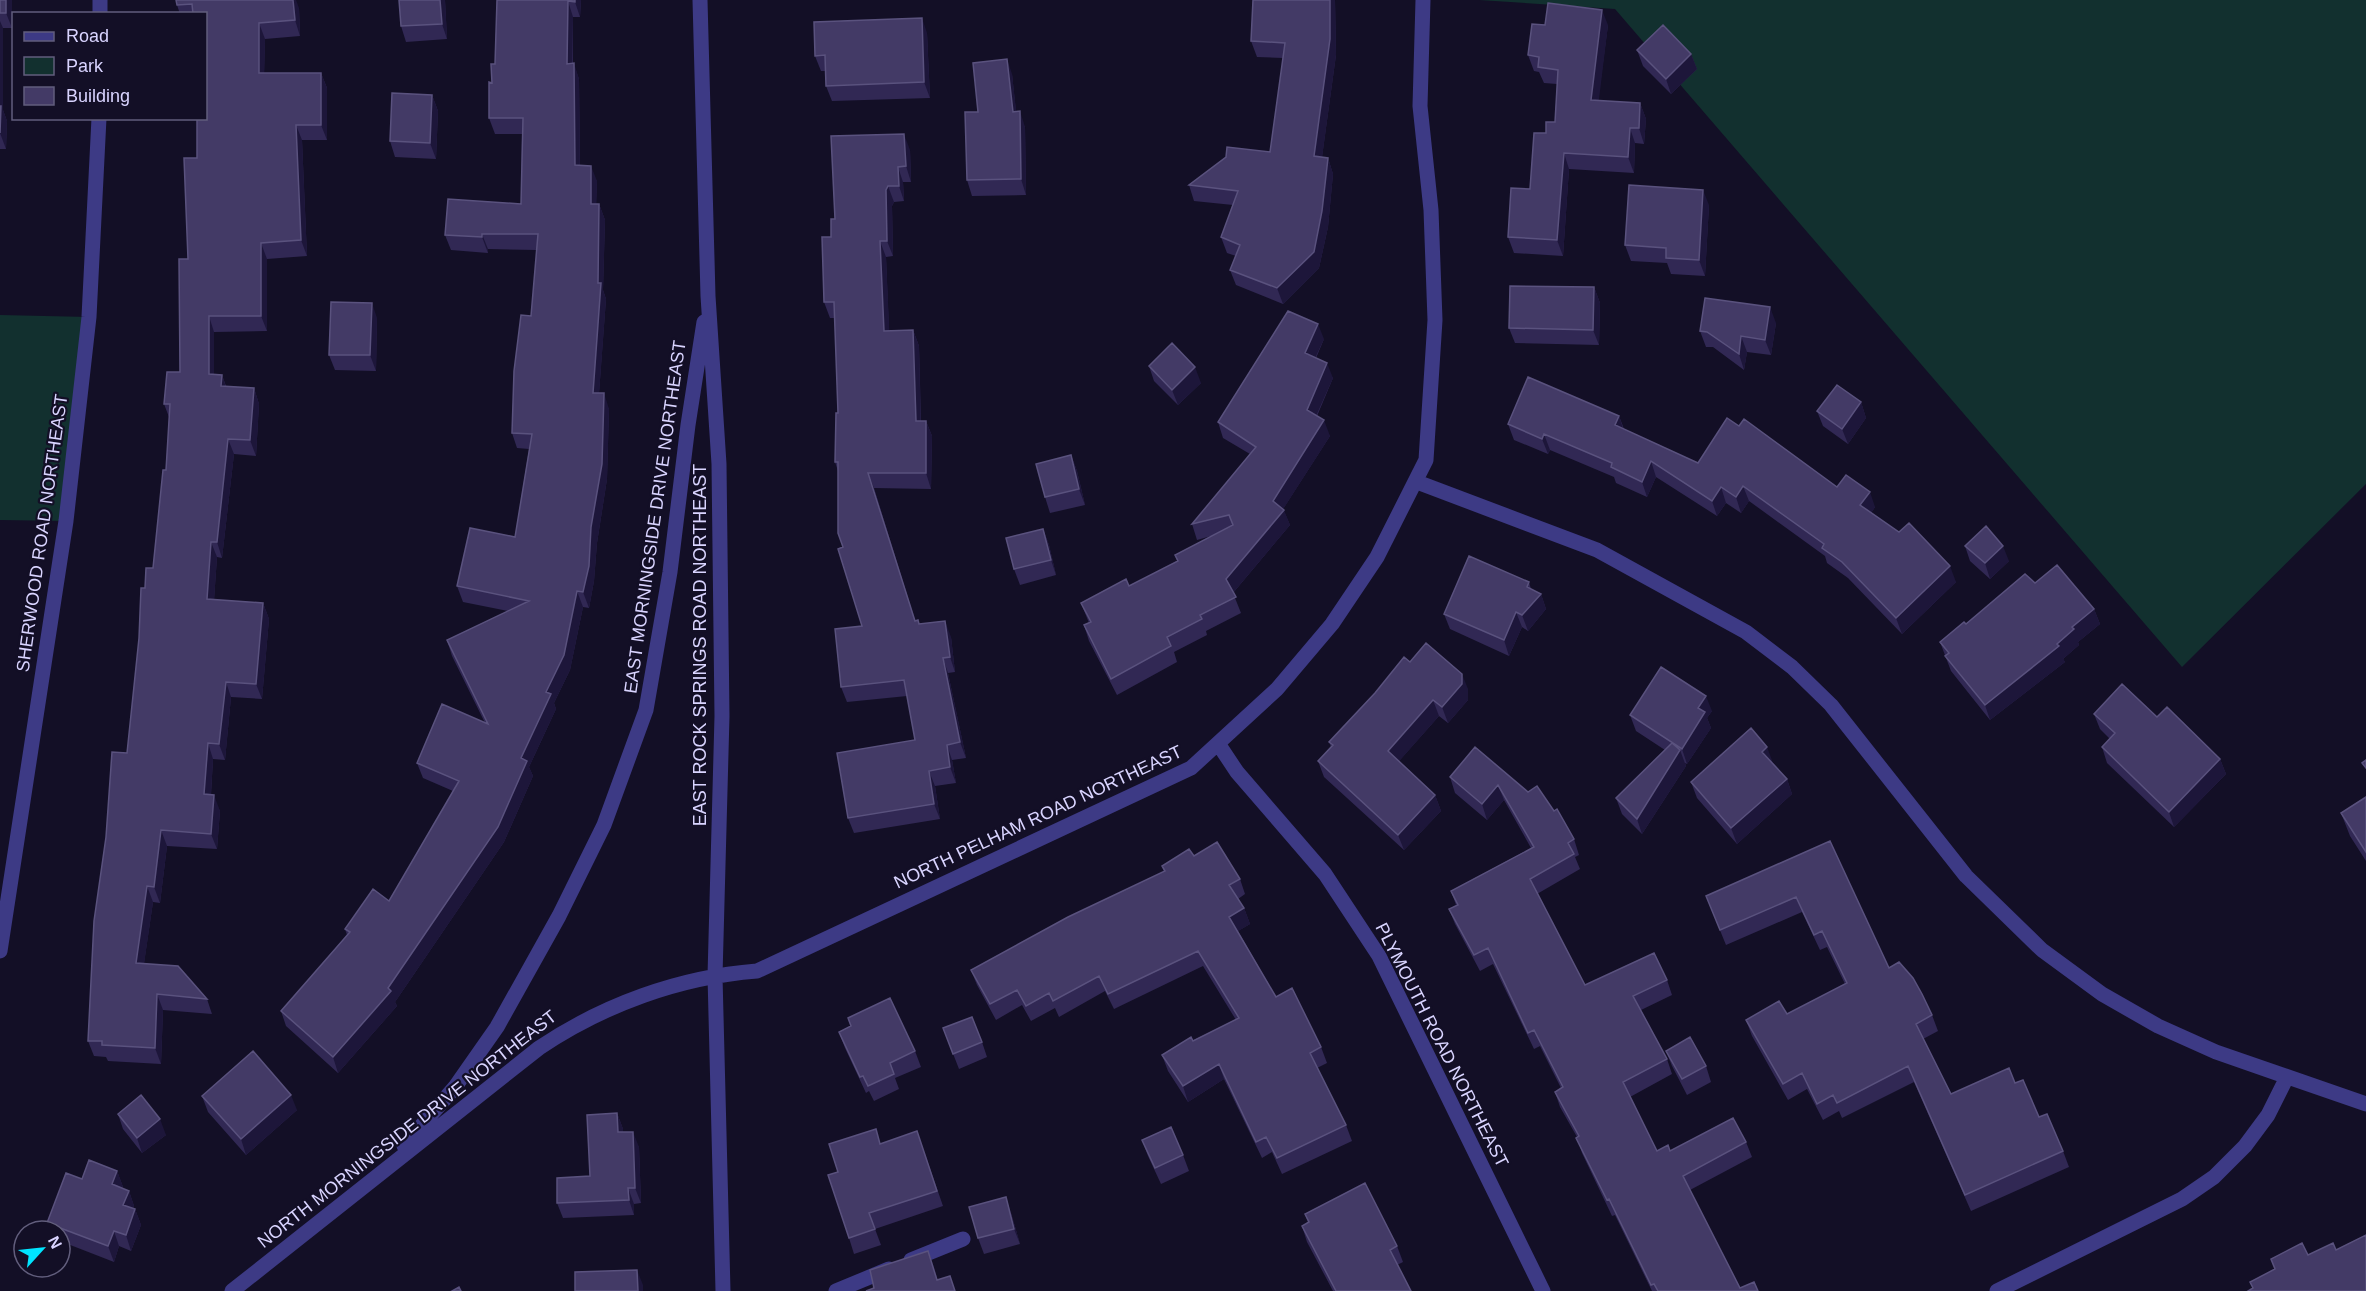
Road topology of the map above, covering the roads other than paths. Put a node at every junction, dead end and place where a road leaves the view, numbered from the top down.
1 (700, 0) edge
2 (1423, 0) edge
3 (99, 120) edge
4 (708, 296) junction
5 (1417, 482) junction
6 (1218, 746) junction
7 (0, 951) edge
8 (714, 975) junction
9 (2287, 1077) junction
10 (2366, 1104) edge
11 (380, 1173) junction
12 (963, 1239) dead end
13 (232, 1291) edge
14 (723, 1291) edge
15 (836, 1291) edge
16 (1543, 1291) edge
17 (1996, 1291) edge

1 - 4 street, EAST ROCK SPRINGS ROAD NORTHEAST
2 - 5 street, NORTH PELHAM ROAD NORTHEAST
3 - 7 street, SHERWOOD ROAD NORTHEAST
4 - 8 street, EAST ROCK SPRINGS ROAD NORTHEAST
4 - 11 street, EAST MORNINGSIDE DRIVE NORTHEAST
5 - 6 street, NORTH PELHAM ROAD NORTHEAST
5 - 9 street
6 - 8 street, NORTH PELHAM ROAD NORTHEAST
6 - 16 street, PLYMOUTH ROAD NORTHEAST
8 - 11 street, NORTH MORNINGSIDE DRIVE NORTHEAST
8 - 14 street, EAST ROCK SPRINGS ROAD NORTHEAST
9 - 10 street
9 - 17 street
11 - 13 street, NORTH MORNINGSIDE DRIVE NORTHEAST
12 - 15 street

